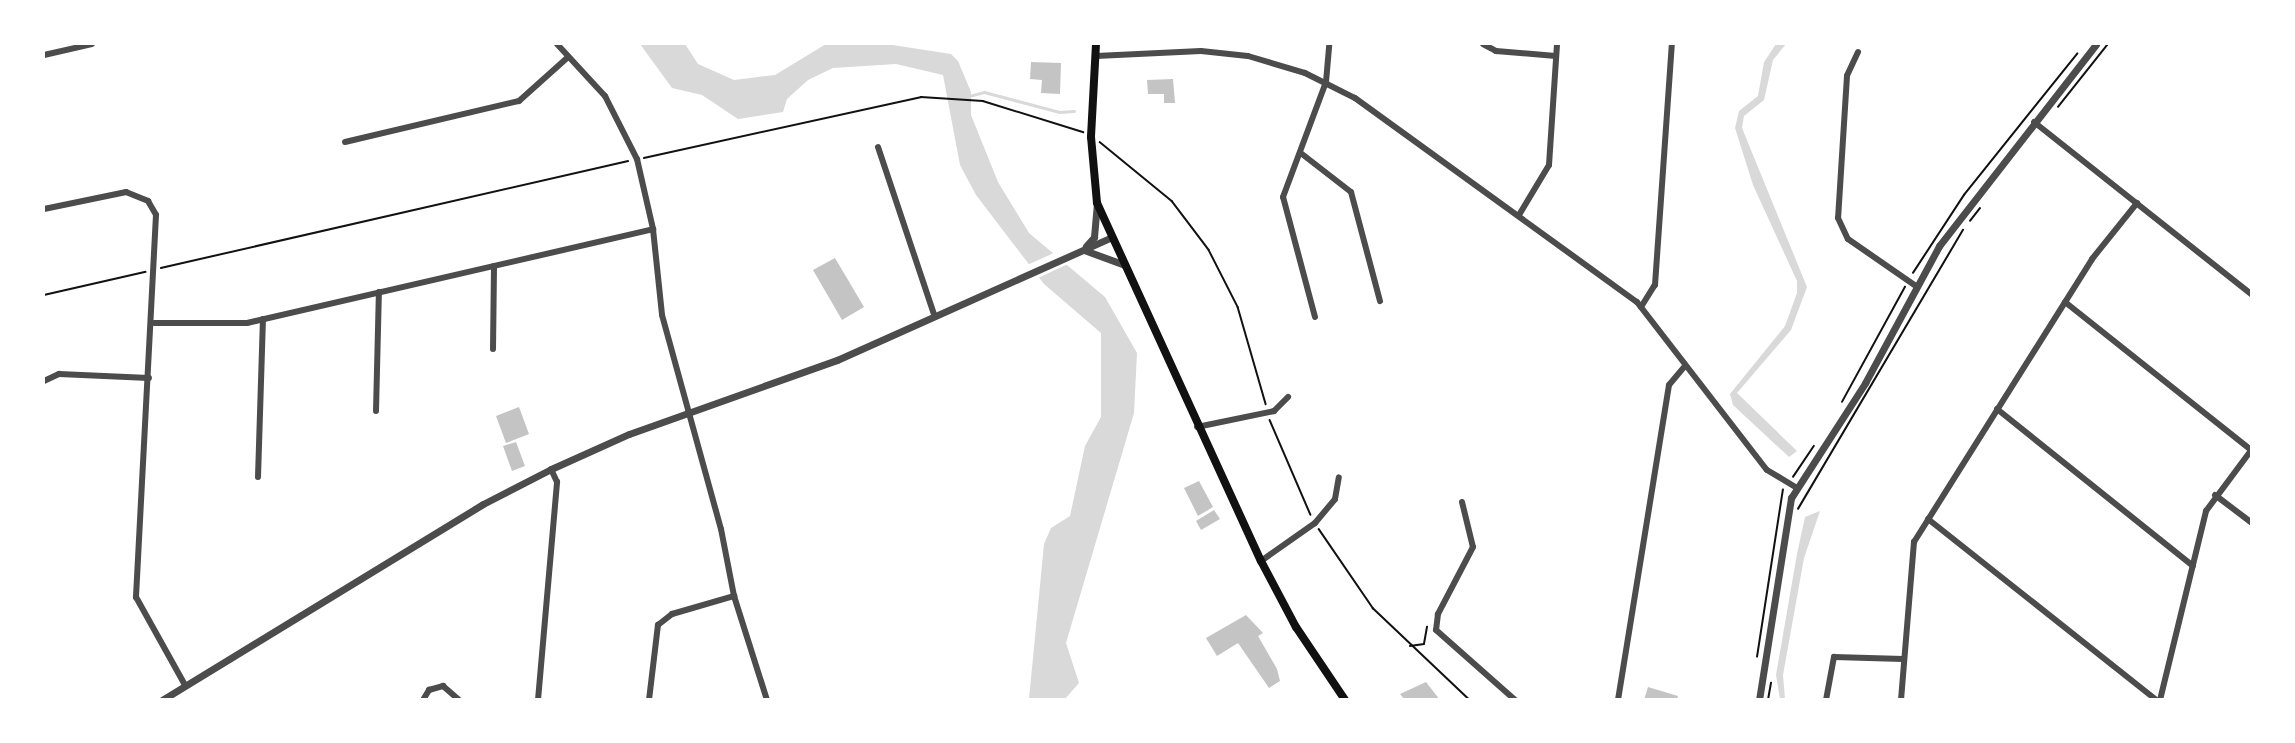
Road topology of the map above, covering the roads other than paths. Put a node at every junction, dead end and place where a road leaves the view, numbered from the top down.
1 (92, 44) edge
2 (557, 44) edge
3 (1096, 44) edge
4 (1329, 44) edge
5 (1483, 44) edge
6 (1557, 44) edge
7 (1671, 44) edge
8 (2096, 44) edge
9 (1858, 52) dead end
10 (44, 55) edge
11 (1096, 56) junction
12 (1556, 56) junction
13 (568, 57) junction
14 (1326, 82) junction
15 (2034, 122) junction
16 (345, 142) dead end
17 (878, 147) dead end
18 (1302, 154) junction
19 (1097, 203) junction
20 (2137, 203) junction
21 (44, 209) edge
22 (1519, 215) junction
23 (652, 229) junction
24 (1112, 237) junction
25 (1082, 249) junction
26 (1125, 265) junction
27 (494, 266) junction
28 (1916, 286) junction
29 (379, 292) junction
30 (2252, 295) edge
31 (1380, 301) dead end
32 (2065, 302) junction
33 (1641, 307) junction
34 (935, 317) junction
35 (1315, 317) dead end
36 (263, 319) junction
37 (154, 323) junction
38 (493, 350) dead end
39 (1684, 367) junction
40 (149, 378) junction
41 (44, 381) edge
42 (1288, 398) dead end
43 (1997, 409) junction
44 (376, 411) dead end
45 (690, 413) junction
46 (1196, 428) junction
47 (2251, 449) edge
48 (551, 469) junction
49 (258, 477) dead end
50 (1339, 477) dead end
51 (1797, 488) junction
52 (2215, 495) junction
53 (1462, 502) dead end
54 (1928, 519) junction
55 (2252, 524) edge
56 (1261, 561) junction
57 (2193, 566) junction
58 (734, 596) junction
59 (1904, 659) junction
60 (185, 685) junction
61 (162, 699) edge
62 (423, 699) edge
63 (459, 699) edge
64 (538, 699) edge
65 (649, 699) edge
66 (767, 699) edge
67 (1345, 699) edge
68 (1515, 699) edge
69 (1618, 699) edge
70 (1759, 699) edge
71 (1826, 699) edge
72 (1901, 699) edge
73 (2158, 699) edge

1 - 10 street
2 - 13 street
3 - 11 main road
4 - 14 street
5 - 12 street
6 - 12 street
7 - 33 street
8 - 15 street
9 - 28 street
11 - 14 street
11 - 19 main road
12 - 22 street
13 - 16 street
13 - 23 street
14 - 18 street
14 - 22 street
15 - 20 street
15 - 28 street
17 - 34 street
18 - 31 street
18 - 35 street
19 - 24 main road
19 - 25 street
20 - 30 street
20 - 32 street
21 - 37 street
22 - 33 street
23 - 27 street
23 - 45 street
24 - 25 street
24 - 26 main road
25 - 26 street
25 - 34 street
26 - 46 main road
27 - 29 street
27 - 38 street
28 - 51 street
29 - 36 street
29 - 44 street
32 - 43 street
32 - 47 street
33 - 39 street
34 - 45 street
36 - 37 street
36 - 49 street
37 - 40 street
39 - 51 street
39 - 69 street
40 - 41 street
40 - 60 street
42 - 46 street
43 - 54 street
43 - 57 street
45 - 48 street
45 - 58 street
46 - 56 main road
47 - 52 street
48 - 60 street
48 - 64 street
50 - 56 street
51 - 70 street
52 - 55 street
52 - 57 street
53 - 68 street
54 - 59 street
54 - 73 street
56 - 67 main road
57 - 73 street
58 - 65 street
58 - 66 street
59 - 71 street
59 - 72 street
60 - 61 street
62 - 63 street

